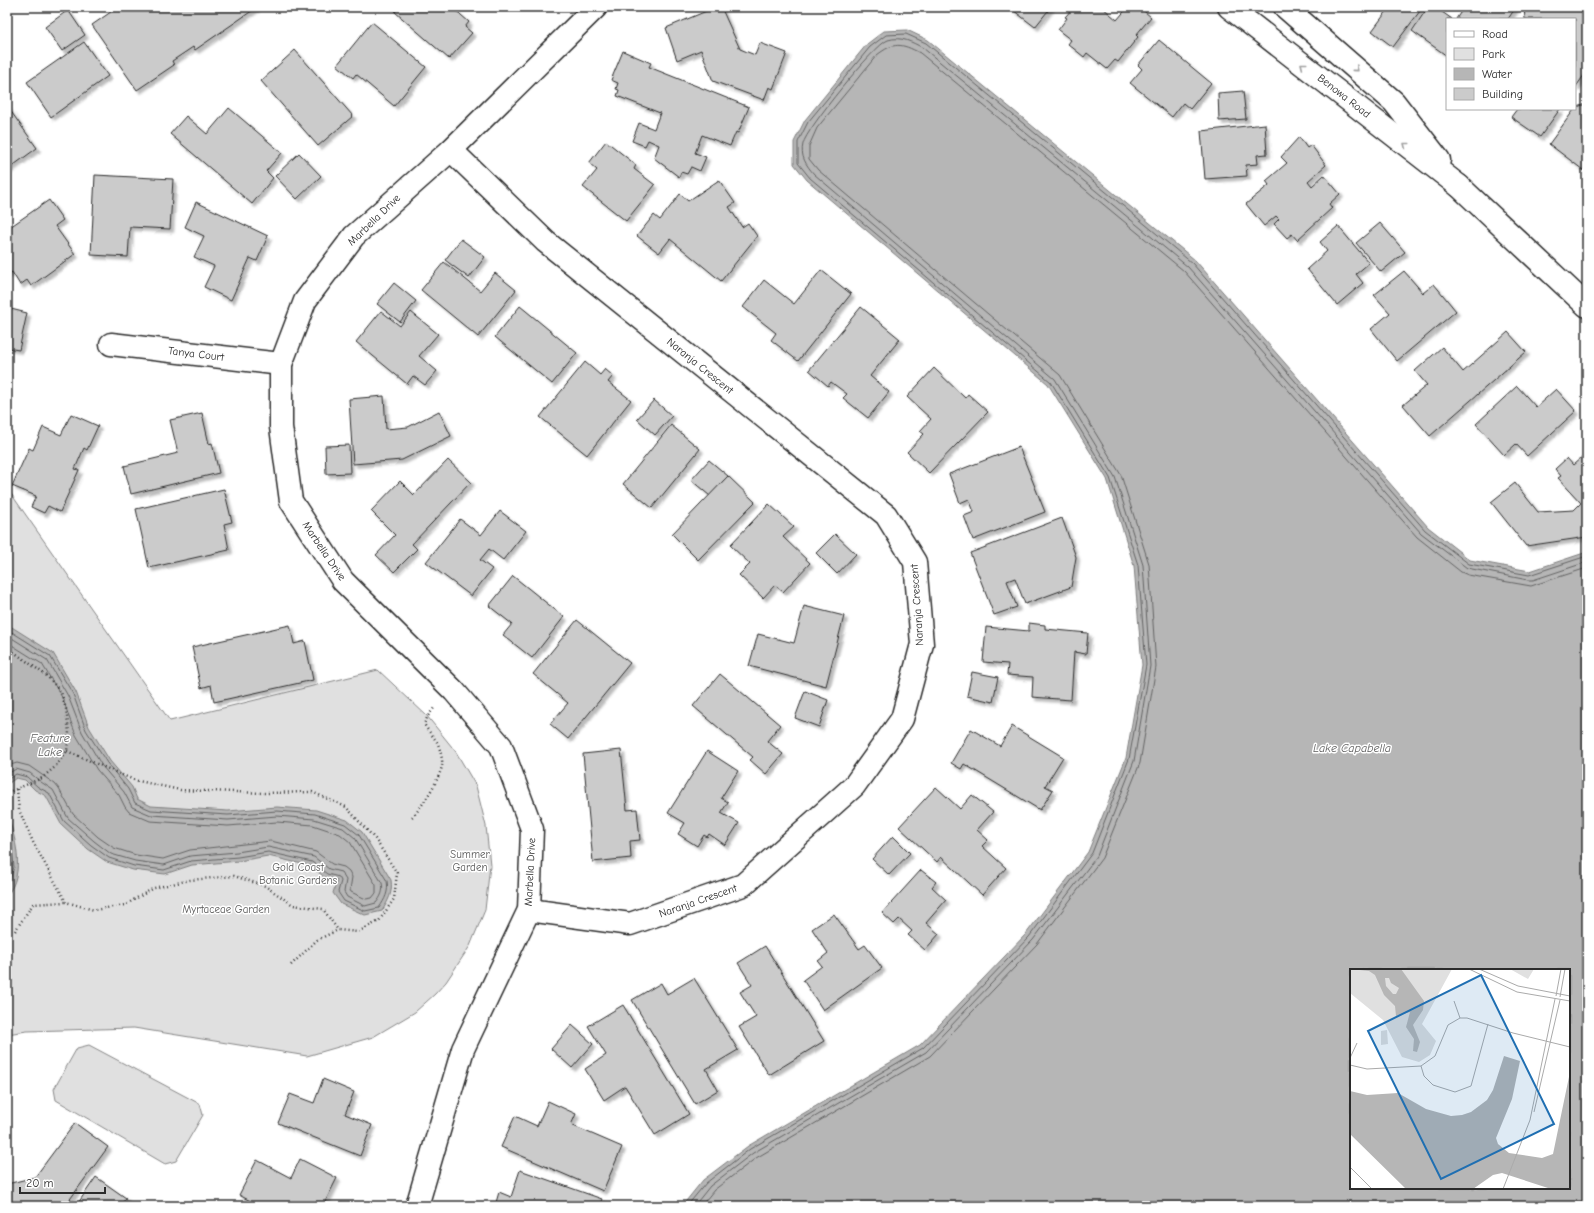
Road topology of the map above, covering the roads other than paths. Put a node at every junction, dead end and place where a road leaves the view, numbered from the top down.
1 (596, 7) edge
2 (1229, 7) edge
3 (1285, 7) edge
4 (451, 150) junction
5 (1459, 186) junction
6 (1587, 306) edge
7 (111, 344) dead end
8 (281, 364) junction
9 (529, 910) junction
10 (416, 1206) edge

1 - 4 street, Marbella Drive
5 -> 2 street, Benowa Road
3 -> 5 street, Benowa Road
4 - 8 street, Marbella Drive
4 - 9 street, Naranja Crescent
5 - 6 street, Benowa Road
7 - 8 street, Tanya Court
8 - 9 street, Marbella Drive
9 - 10 street, Marbella Drive

